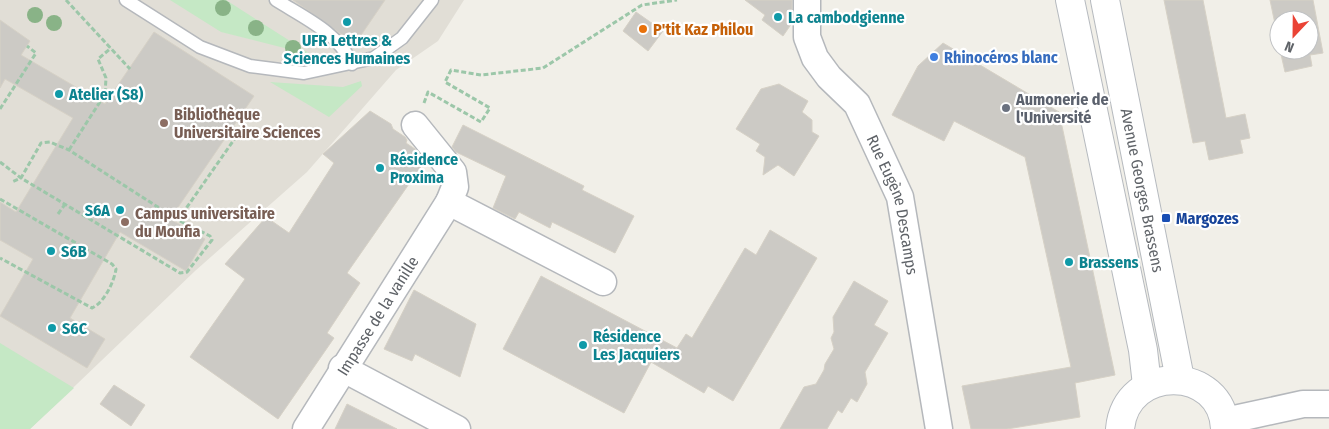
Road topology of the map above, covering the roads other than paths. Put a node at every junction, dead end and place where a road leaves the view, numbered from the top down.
1 (126, 0) edge
2 (276, 0) edge
3 (432, 0) edge
4 (807, 0) edge
5 (1070, 0) edge
6 (1105, 0) edge
7 (352, 64) junction
8 (415, 125) dead end
9 (449, 202) junction
10 (603, 282) dead end
11 (342, 368) junction
12 (1180, 379) junction
13 (1147, 385) junction
14 (1329, 404) edge
15 (1225, 425) edge
16 (306, 429) edge
17 (456, 429) edge
18 (938, 429) edge
19 (1120, 429) edge

1 - 7 lane
2 - 7 lane
3 - 7 lane
4 - 18 street, Rue Eugène Descamps
5 - 13 street, Avenue Georges Brassens
6 - 12 street, Avenue Georges Brassens
8 - 9 street, Impasse de la vanille
9 - 10 street
9 - 11 street, Impasse de la vanille
11 - 16 street, Impasse de la vanille
11 - 17 street
12 - 13 street
12 - 15 street
13 - 19 street
14 - 15 street

